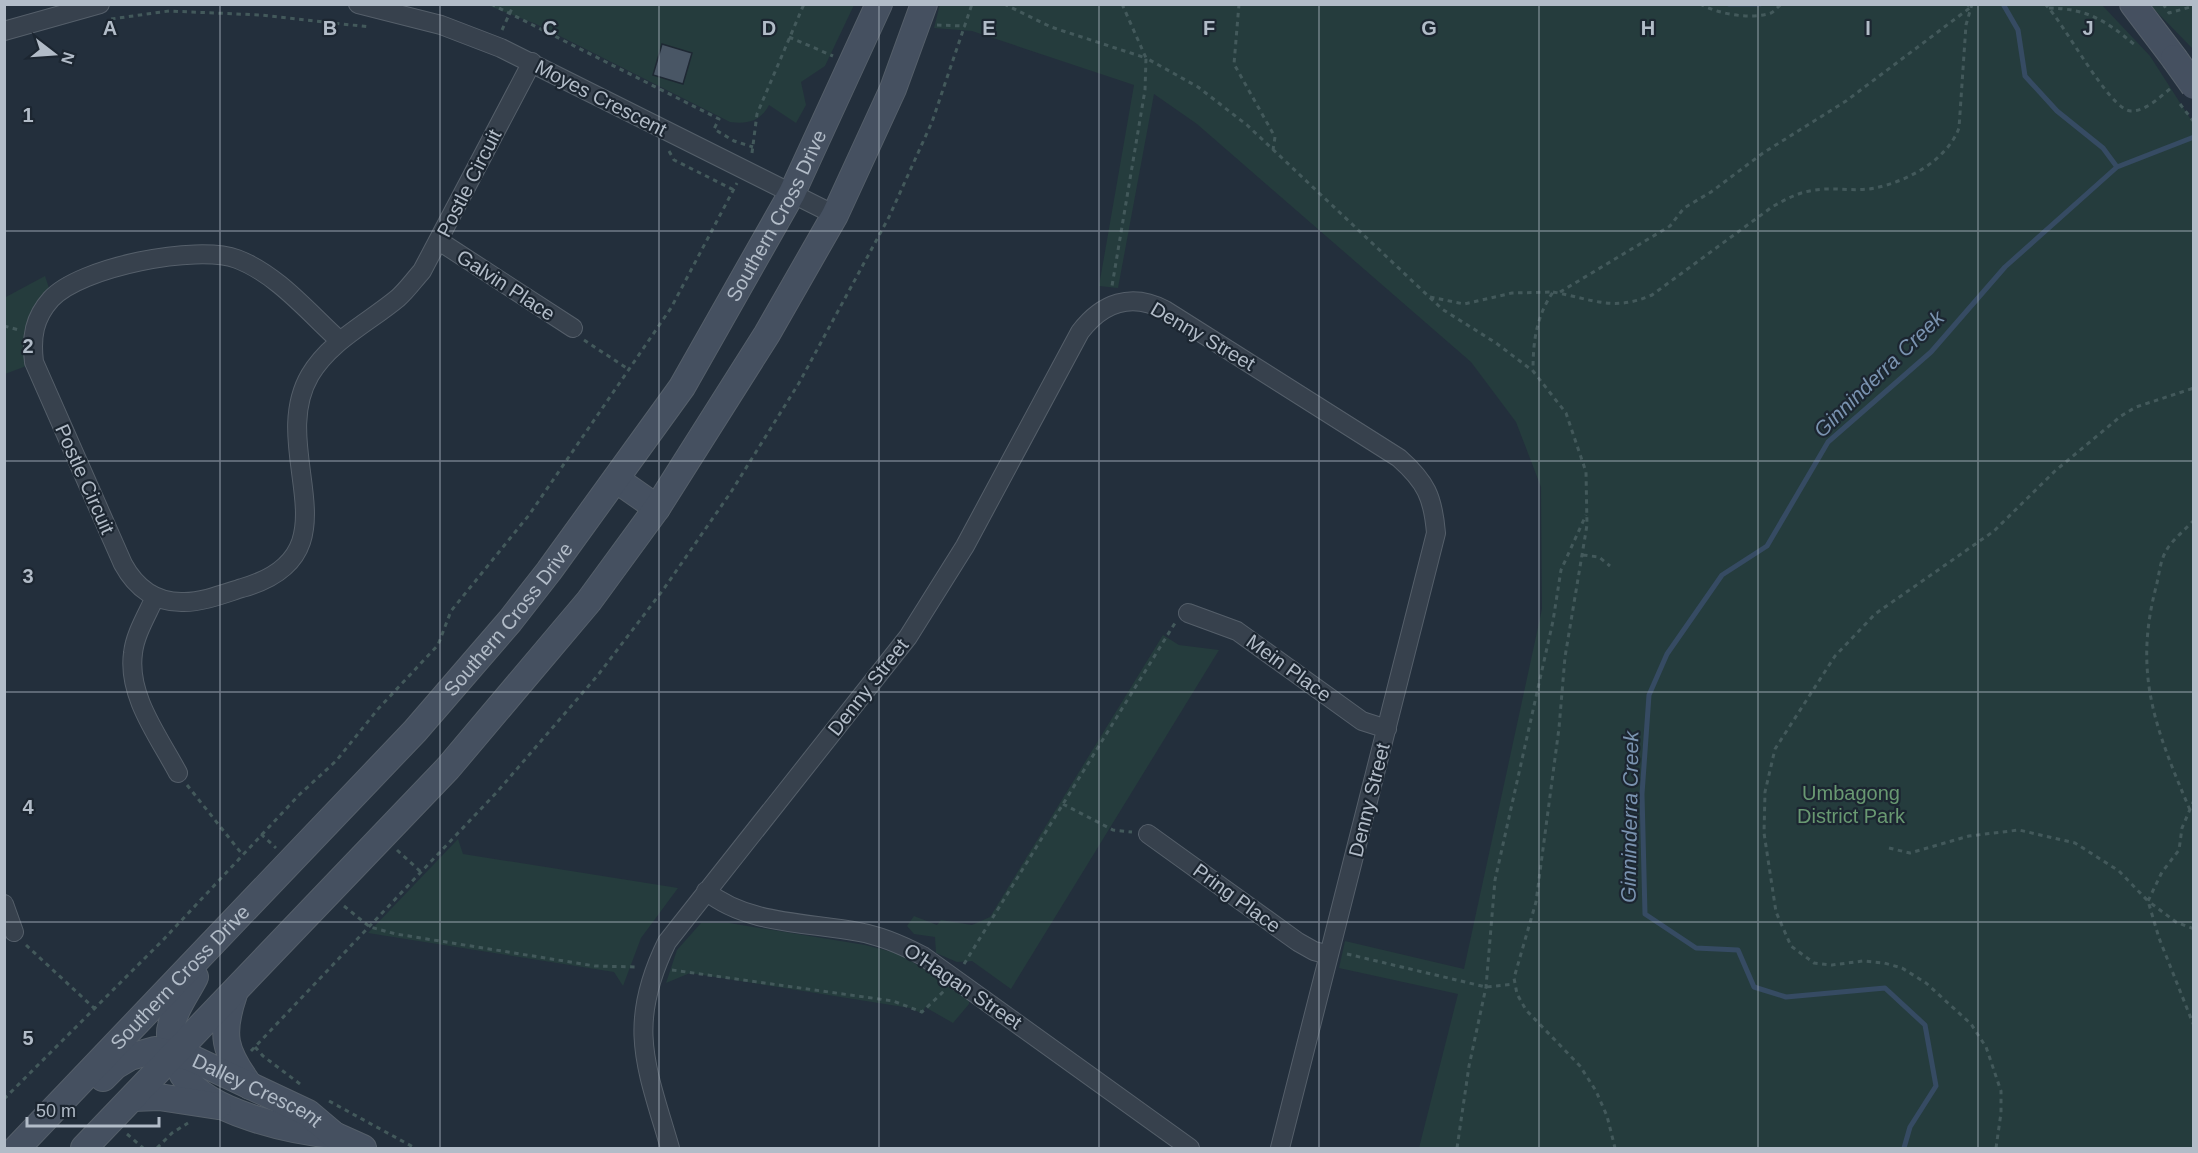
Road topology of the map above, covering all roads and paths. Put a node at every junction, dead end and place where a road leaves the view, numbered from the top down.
1 (358, 4) edge
2 (491, 4) edge
3 (514, 4) edge
4 (804, 4) edge
5 (879, 4) edge
6 (924, 4) edge
7 (972, 4) edge
8 (1004, 4) edge
9 (1122, 4) edge
10 (1239, 4) edge
11 (1700, 4) edge
12 (1782, 4) edge
13 (1966, 4) edge
14 (2044, 4) edge
15 (2133, 4) edge
16 (2163, 4) edge
17 (1972, 6) edge
18 (2193, 6) edge
19 (2049, 8) junction
20 (101, 13) edge
21 (510, 13) junction
22 (965, 26) dead end
23 (380, 27) dead end
24 (4, 31) edge
25 (789, 37) junction
26 (493, 45) junction
27 (2142, 52) dead end
28 (834, 57) dead end
29 (1146, 58) junction
30 (531, 62) junction
31 (2182, 76) edge
32 (753, 147) junction
33 (1273, 150) junction
34 (752, 158) dead end
35 (738, 182) dead end
36 (792, 193) junction
37 (835, 215) junction
38 (439, 241) junction
39 (1553, 292) junction
40 (1559, 293) junction
41 (1428, 296) junction
42 (1109, 306) junction
43 (573, 328) joint
44 (340, 341) junction
45 (628, 369) junction
46 (1533, 371) junction
47 (2193, 388) edge
48 (617, 480) junction
49 (657, 508) junction
50 (1588, 512) junction
51 (2193, 520) edge
52 (1582, 555) junction
53 (1610, 566) dead end
54 (155, 597) junction
55 (1188, 613) joint
56 (1387, 729) junction
57 (178, 773) joint
58 (2193, 800) edge
59 (1063, 804) junction
60 (2190, 810) junction
61 (261, 834) junction
62 (1148, 834) joint
63 (394, 847) dead end
64 (1889, 848) dead end
65 (278, 850) dead end
66 (242, 854) junction
67 (421, 872) dead end
68 (706, 891) junction
69 (2148, 901) junction
70 (4, 904) edge
71 (370, 927) dead end
72 (2193, 929) edge
73 (14, 932) joint
74 (212, 946) junction
75 (1330, 953) junction
76 (654, 968) junction
77 (956, 978) junction
78 (1514, 984) junction
79 (1486, 987) junction
80 (235, 991) junction
81 (95, 1009) junction
82 (2193, 1026) edge
83 (255, 1047) dead end
84 (175, 1054) junction
85 (250, 1086) junction
86 (308, 1090) dead end
87 (319, 1096) dead end
88 (133, 1098) junction
89 (4, 1099) edge
90 (227, 1108) junction
91 (37, 1128) junction
92 (334, 1135) junction
93 (17, 1149) edge
94 (84, 1149) edge
95 (363, 1149) edge
96 (415, 1149) edge
97 (670, 1149) edge
98 (1190, 1149) edge
99 (1280, 1149) edge
100 (1457, 1149) edge
101 (1615, 1149) edge
102 (1996, 1149) edge

1 - 26 street, Moyes Crescent
2 - 21 path
3 - 21 path
4 - 25 path
5 - 36 main road, Southern Cross Drive
6 - 37 main road
7 - 22 path
8 - 29 path
9 - 29 path
10 - 33 path
11 - 12 path
13 - 17 path
14 - 19 path
15 - 31 main road
16 - 18 path
17 - 40 path
17 - 40 path
19 - 27 path
19 - 31 path
20 - 23 path
20 - 24 street
21 - 26 path
21 - 32 path
25 - 28 path
25 - 32 path
26 - 30 street, Moyes Crescent
29 - 33 path
29 - 42 path
30 - 36 street, Moyes Crescent
30 - 38 street, Postle Circuit
32 - 34 path
33 - 41 path
35 - 45 path
36 - 37 street, Moyes Crescent
36 - 48 main road, Southern Cross Drive
37 - 49 main road
38 - 43 street, Galvin Place
38 - 44 street, Postle Circuit
39 - 40 path
39 - 41 path
39 - 46 path
41 - 46 path
42 - 56 street, Denny Street
42 - 68 street, Denny Street
43 - 45 path
44 - 54 street, Postle Circuit
44 - 54 street, Postle Circuit
45 - 61 path
46 - 50 path
47 - 102 path
48 - 49 main road
48 - 74 main road, Southern Cross Drive
49 - 80 main road
50 - 52 path
50 - 79 path
51 - 60 path
52 - 53 path
52 - 78 path
54 - 57 street
55 - 56 street, Mein Place
55 - 59 path
56 - 75 street, Denny Street
57 - 66 path
58 - 60 path
59 - 62 path
59 - 77 path
60 - 69 path
61 - 65 path
61 - 66 path
62 - 75 street, Pring Place
63 - 67 path
64 - 69 path
66 - 81 path
68 - 76 street, Denny Street
68 - 77 street, O'Hagan Street
69 - 72 path
69 - 82 path
70 - 73 street
71 - 76 path
73 - 81 path
74 - 84 main road, Dalley Crescent
74 - 91 main road, Southern Cross Drive
75 - 79 path
75 - 99 street, Denny Street
76 - 77 path
76 - 97 street, Denny Street
77 - 98 street, O'Hagan Street
78 - 79 path
78 - 101 path
79 - 100 path
80 - 84 main road
80 - 85 main road
81 - 89 path
83 - 86 path
84 - 85 main road, Dalley Crescent
84 - 88 main road
84 - 90 main road, Dalley Crescent
84 - 91 main road, Dalley Crescent
85 - 92 main road, Dalley Crescent
87 - 96 path
88 - 90 main road
88 - 94 main road
90 - 92 main road, Dalley Crescent
91 - 93 main road, Southern Cross Drive
92 - 95 main road, Dalley Crescent

